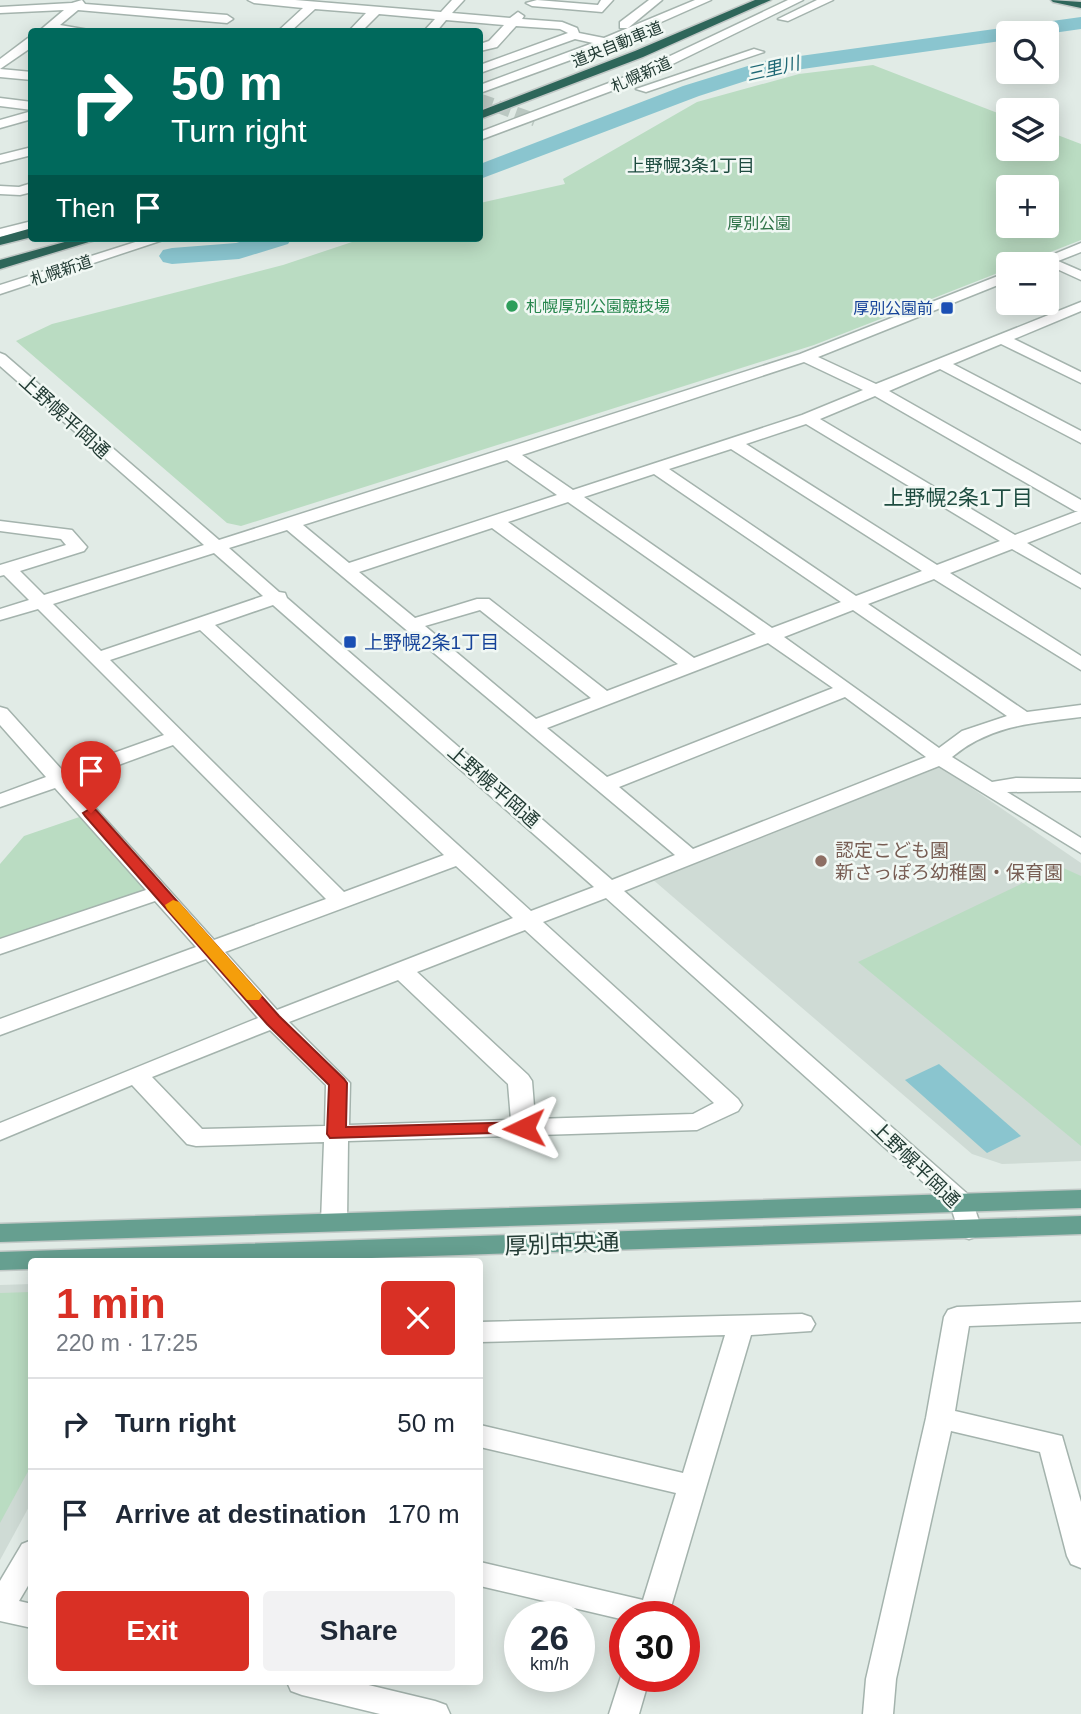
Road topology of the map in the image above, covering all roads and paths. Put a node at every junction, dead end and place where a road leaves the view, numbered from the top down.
1 (8, 0) edge
2 (179, 0) edge
3 (446, 0) edge
4 (457, 0) edge
5 (607, 0) edge
6 (656, 0) edge
7 (705, 0) edge
8 (765, 0) edge
9 (797, 0) edge
10 (827, 0) edge
11 (534, 1) edge
12 (1060, 1) edge
13 (81, 3) edge
14 (741, 5) edge
15 (1081, 5) edge
16 (311, 6) junction
17 (0, 8) edge
18 (241, 8) edge
19 (377, 9) junction
20 (164, 13) junction
21 (443, 15) junction
22 (513, 22) junction
23 (48, 28) edge
24 (218, 28) edge
25 (287, 28) edge
26 (358, 28) edge
27 (432, 28) edge
28 (761, 32) dead end
29 (574, 35) junction
30 (597, 44) junction
31 (483, 46) edge
32 (28, 47) edge
33 (699, 48) junction
34 (0, 65) edge
35 (483, 68) edge
36 (0, 73) edge
37 (28, 76) edge
38 (483, 88) edge
39 (0, 102) edge
40 (483, 103) edge
41 (28, 106) edge
42 (483, 114) edge
43 (28, 116) edge
44 (0, 124) edge
45 (483, 127) edge
46 (483, 134) edge
47 (483, 150) edge
48 (28, 151) edge
49 (0, 159) edge
50 (28, 188) edge
51 (0, 190) edge
52 (28, 226) edge
53 (0, 233) edge
54 (28, 233) edge
55 (0, 241) edge
56 (40, 242) edge
57 (81, 242) edge
58 (150, 242) edge
59 (1081, 247) edge
60 (0, 253) edge
61 (1059, 256) edge
62 (0, 265) edge
63 (1059, 269) edge
64 (1081, 276) edge
65 (996, 281) edge
66 (0, 290) edge
67 (1081, 306) edge
68 (1062, 314) junction
69 (1081, 323) edge
70 (1002, 339) junction
71 (805, 357) junction
72 (0, 358) edge
73 (942, 364) junction
74 (1081, 377) edge
75 (878, 391) junction
76 (808, 418) junction
77 (1081, 438) edge
78 (733, 443) junction
79 (510, 454) junction
80 (656, 468) junction
81 (573, 496) junction
82 (1081, 507) edge
83 (1081, 516) edge
84 (496, 522) junction
85 (290, 523) junction
86 (0, 526) edge
87 (1015, 543) junction
88 (217, 547) junction
89 (4, 570) edge
90 (346, 570) junction
91 (937, 571) junction
92 (1081, 583) edge
93 (279, 597) junction
94 (41, 601) junction
95 (854, 603) junction
96 (0, 615) edge
97 (203, 623) junction
98 (410, 625) junction
99 (770, 635) junction
100 (98, 658) junction
101 (1081, 664) edge
102 (691, 665) junction
103 (847, 689) junction
104 (606, 700) junction
105 (1081, 711) edge
106 (0, 713) edge
107 (1026, 719) junction
108 (533, 727) junction
109 (177, 737) junction
110 (941, 759) junction
111 (61, 779) junction
112 (606, 785) junction
113 (1081, 785) edge
114 (988, 789) junction
115 (0, 801) edge
116 (1081, 846) edge
117 (459, 858) junction
118 (690, 858) junction
119 (611, 888) junction
120 (161, 892) junction
121 (341, 901) junction
122 (526, 922) junction
123 (0, 947) edge
124 (213, 950) junction
125 (400, 969) junction
126 (273, 1020) junction
127 (0, 1027) edge
128 (136, 1073) junction
129 (524, 1128) junction
130 (0, 1132) edge
131 (337, 1134) junction
132 (1081, 1199) edge
133 (962, 1203) junction
134 (334, 1222) junction
135 (1081, 1225) edge
136 (969, 1230) junction
137 (0, 1233) edge
138 (184, 1258) edge
139 (0, 1261) edge
140 (28, 1261) edge
141 (1081, 1312) edge
142 (802, 1324) dead end
143 (741, 1325) junction
144 (483, 1332) edge
145 (940, 1418) junction
146 (483, 1437) edge
147 (692, 1486) junction
148 (1081, 1556) edge
149 (28, 1559) edge
150 (483, 1575) edge
151 (658, 1601) edge
152 (609, 1605) edge
153 (0, 1608) edge
154 (28, 1615) edge
155 (314, 1685) edge
156 (630, 1692) edge
157 (435, 1714) edge
158 (624, 1714) edge
159 (878, 1714) edge

1 - 17 street
2 - 20 street
3 - 4 street
4 - 21 street
5 - 11 street
6 - 30 street
7 - 30 street
8 - 14 highway, 道央自動車道
9 - 33 street, 札幌新道
10 - 28 street
11 - 22 street
12 - 15 highway
13 - 17 street
13 - 20 street
13 - 23 street
14 - 40 highway, 道央自動車道
14 - 42 highway, 道央自動車道
14 - 45 highway
16 - 18 street
16 - 19 street
16 - 25 street
18 - 20 street
18 - 24 street
19 - 21 street
19 - 26 street
21 - 22 street
21 - 27 street
22 - 29 street
22 - 31 street
29 - 30 street
29 - 35 street
30 - 38 street
32 - 34 street
33 - 46 street, 札幌新道
33 - 47 street
36 - 37 street
39 - 41 street
43 - 44 street
48 - 49 street
50 - 51 street
52 - 53 street
54 - 55 highway
56 - 60 highway
57 - 62 highway
58 - 66 street, 札幌新道
59 - 61 street
63 - 64 street
65 - 71 street
67 - 68 street
68 - 69 street
68 - 70 street
70 - 73 street
70 - 74 street
71 - 75 street
71 - 79 street
72 - 88 street, 上野幌平岡通
73 - 75 street
73 - 77 street
75 - 76 street
75 - 82 street
76 - 78 street
76 - 87 street
78 - 80 street
78 - 91 street
79 - 81 street
79 - 85 street
80 - 81 street
80 - 95 street
81 - 84 street
81 - 99 street
83 - 87 street
84 - 90 street
84 - 102 street
85 - 88 street
85 - 90 street
86 - 89 street
87 - 91 street
87 - 92 street
88 - 93 street, 上野幌平岡通
88 - 94 street
89 - 94 street
90 - 98 street
91 - 95 street
91 - 101 street
93 - 97 street
93 - 119 street, 上野幌平岡通
94 - 96 street
94 - 100 street
95 - 99 street
95 - 107 street
97 - 100 street
97 - 117 street
98 - 104 street
98 - 108 street
99 - 102 street
99 - 103 street
100 - 109 street
102 - 104 street
103 - 110 street
103 - 112 street
104 - 108 street
105 - 107 street
106 - 111 street
107 - 110 street
108 - 112 street
109 - 111 street
109 - 121 street
110 - 114 street
110 - 118 street
111 - 115 street
111 - 120 street
112 - 118 street
113 - 114 street
114 - 116 street
117 - 121 street
117 - 122 street
118 - 119 street
119 - 122 street
119 - 133 street, 上野幌平岡通
120 - 123 street
120 - 124 street
121 - 124 street
122 - 125 street
122 - 129 street
124 - 126 street
124 - 127 street
125 - 126 street
125 - 129 street
126 - 128 street
126 - 131 street
128 - 130 street
128 - 131 street
129 - 131 street
131 - 134 street
132 - 133 main road, 厚別中央通
133 - 134 main road, 厚別中央通
133 - 136 street, 上野幌平岡通
134 - 137 main road, 厚別中央通
135 - 136 main road, 厚別中央通
136 - 138 main road, 厚別中央通
139 - 140 main road, 厚別中央通
141 - 145 street
142 - 143 street
143 - 144 street
143 - 147 street
145 - 148 street
145 - 159 street
146 - 147 street
147 - 151 street
149 - 153 street
150 - 152 street
153 - 154 street
155 - 157 street
156 - 158 street

